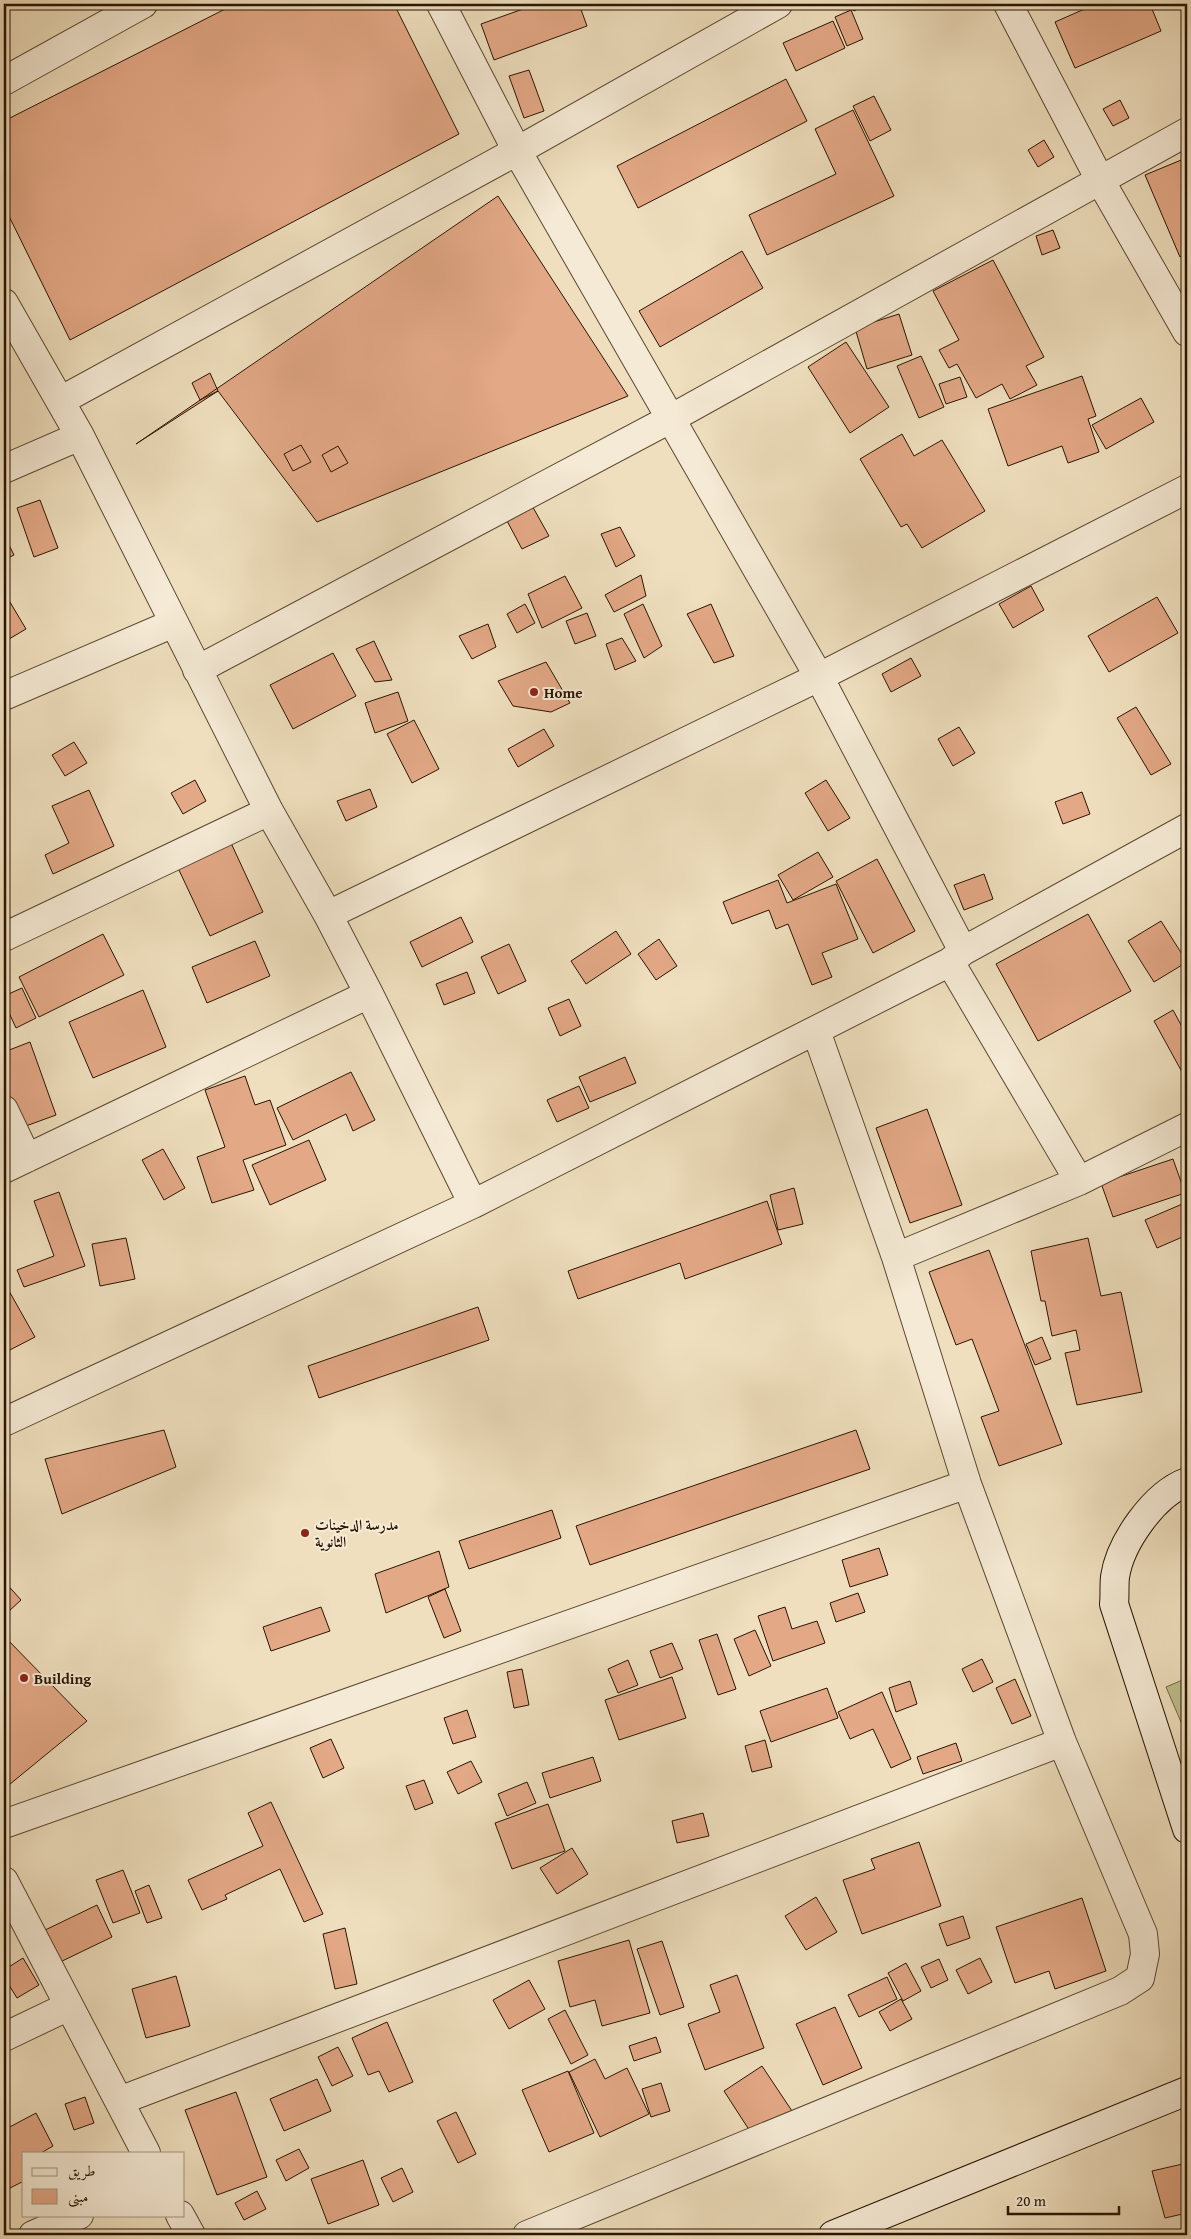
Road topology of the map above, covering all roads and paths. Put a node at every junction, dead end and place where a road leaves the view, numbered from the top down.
1 (143, 4) edge
2 (441, 4) edge
3 (778, 4) edge
4 (1008, 4) edge
5 (4, 81) edge
6 (1187, 132) edge
7 (516, 151) junction
8 (1100, 180) junction
9 (4, 303) edge
10 (1187, 332) edge
11 (60, 401) junction
12 (670, 419) junction
13 (80, 436) junction
14 (4, 469) edge
15 (1187, 490) edge
16 (174, 623) junction
17 (197, 670) junction
18 (819, 677) junction
19 (4, 696) edge
20 (269, 811) junction
21 (1187, 828) edge
22 (328, 915) junction
23 (4, 937) edge
24 (957, 956) junction
25 (370, 994) junction
26 (816, 1031) junction
27 (4, 1110) edge
28 (1187, 1127) edge
29 (16, 1164) edge
30 (1079, 1181) junction
31 (473, 1204) junction
32 (896, 1257) junction
33 (4, 1422) edge
34 (1187, 1482) edge
35 (967, 1484) junction
36 (1062, 1742) junction
37 (4, 1824) edge
38 (1187, 1829) edge
39 (4, 1881) edge
40 (69, 2006) junction
41 (4, 2037) edge
42 (1187, 2091) edge
43 (119, 2101) junction
44 (145, 2152) edge
45 (77, 2216) edge
46 (181, 2216) edge
47 (33, 2235) edge
48 (191, 2235) edge
49 (527, 2235) edge
50 (833, 2235) edge

1 - 5 street
2 - 7 street
3 - 7 street
4 - 8 street
6 - 8 street
7 - 11 street
7 - 12 street
8 - 10 street
8 - 12 street
9 - 11 street
11 - 13 street
12 - 17 street
12 - 18 street
13 - 14 street
13 - 16 street
15 - 18 street
16 - 17 street
16 - 19 street
17 - 20 street
18 - 22 street
18 - 24 street
20 - 22 street
20 - 23 street
21 - 24 street
22 - 25 street
24 - 26 street
24 - 30 street
25 - 29 street
25 - 31 street
26 - 31 street
26 - 32 street
27 - 29 street
28 - 30 street
30 - 32 street
31 - 33 street
32 - 35 street
34 - 38 street
35 - 36 street
35 - 37 street
36 - 43 street
36 - 49 street
39 - 40 street
40 - 41 street
40 - 43 street
42 - 50 street
43 - 44 street
45 - 47 street
46 - 48 street

